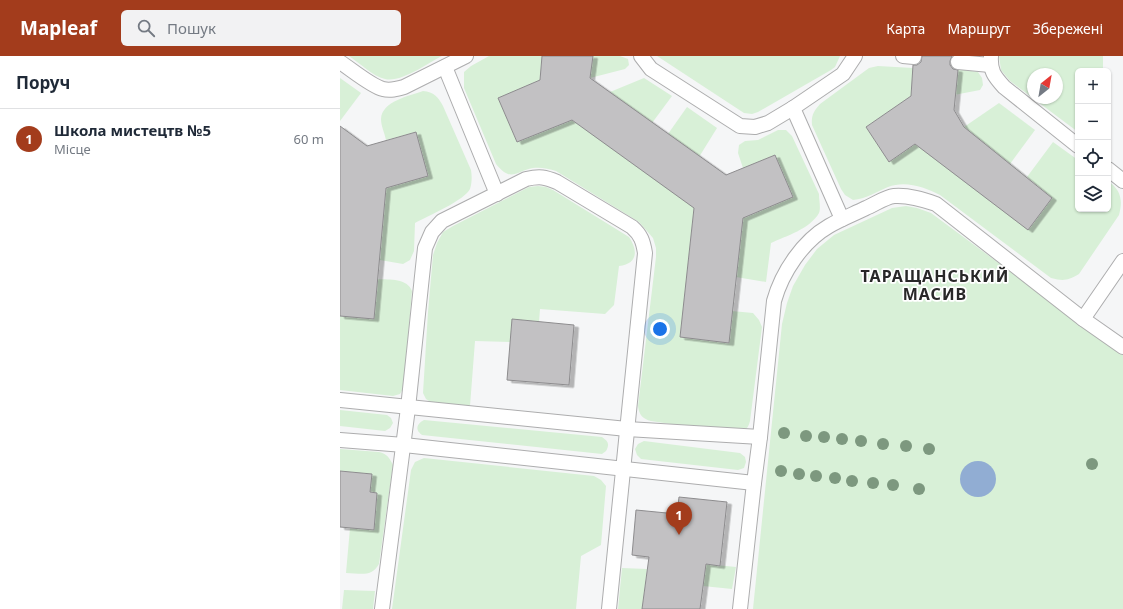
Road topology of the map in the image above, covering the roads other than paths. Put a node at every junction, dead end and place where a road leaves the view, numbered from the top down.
1 (466, 56) edge
2 (641, 56) edge
3 (855, 56) edge
4 (991, 60) edge
5 (340, 62) edge
6 (958, 62) dead end
7 (445, 67) junction
8 (793, 108) junction
9 (1075, 144) edge
10 (1111, 171) edge
11 (1123, 181) edge
12 (497, 194) junction
13 (842, 219) junction
14 (1123, 262) edge
15 (1083, 319) junction
16 (1123, 347) edge
17 (340, 400) edge
18 (408, 408) junction
19 (627, 429) junction
20 (760, 437) junction
21 (340, 440) edge
22 (404, 445) junction
23 (623, 468) junction
24 (754, 483) junction
25 (382, 609) edge
26 (609, 609) edge
27 (740, 609) edge

1 - 7 lane
2 - 8 lane
3 - 8 lane
4 - 6 lane
4 - 9 lane
5 - 7 lane
7 - 12 lane
8 - 13 lane
10 - 11 lane
12 - 18 lane
12 - 19 lane
13 - 15 lane
13 - 20 lane
14 - 15 lane
15 - 16 lane
17 - 18 lane
18 - 19 lane
18 - 22 lane
19 - 20 lane
19 - 23 lane
20 - 24 lane
21 - 22 lane
22 - 23 lane
22 - 25 lane
23 - 24 lane
23 - 26 lane
24 - 27 lane

